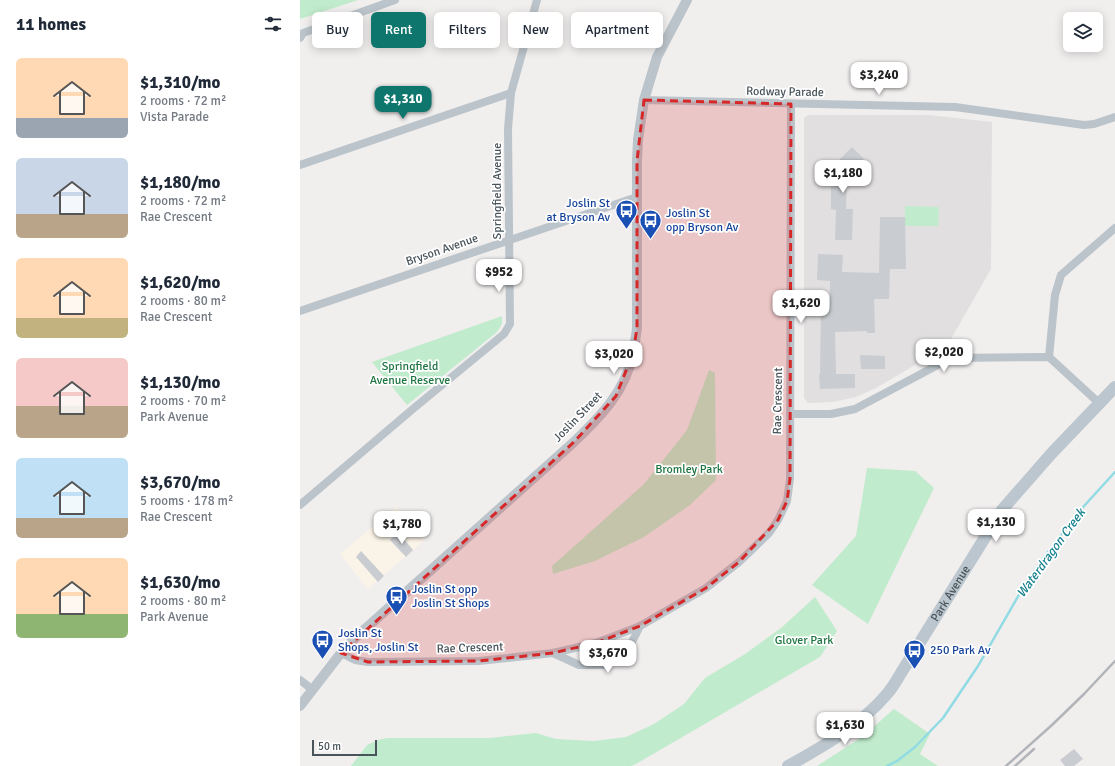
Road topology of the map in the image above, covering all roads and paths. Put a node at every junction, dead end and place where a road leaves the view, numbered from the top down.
1 (395, 0) edge
2 (537, 0) edge
3 (687, 0) edge
4 (300, 38) edge
5 (511, 93) junction
6 (644, 100) junction
7 (791, 104) junction
8 (1115, 117) edge
9 (300, 165) edge
10 (636, 197) junction
11 (1115, 228) edge
12 (509, 240) junction
13 (300, 311) edge
14 (1049, 357) junction
15 (1115, 387) edge
16 (1099, 403) junction
17 (790, 414) junction
18 (300, 505) edge
19 (640, 626) junction
20 (553, 653) junction
21 (341, 654) junction
22 (300, 680) edge
23 (313, 690) junction
24 (300, 706) edge
25 (788, 766) edge

1 - 4 street
2 - 5 street, Springfield Avenue
3 - 6 street, Joslin Street
5 - 9 street
5 - 12 street, Springfield Avenue
6 - 7 street, Rodway Parade
6 - 10 street, Joslin Street
7 - 8 street, Rodway Parade
7 - 17 street, Rae Crescent
10 - 12 street, Bryson Avenue
10 - 21 street, Joslin Street
11 - 14 street
12 - 13 street, Bryson Avenue
12 - 18 street, Springfield Avenue
14 - 16 street
14 - 17 street
15 - 16 main road, Park Avenue
16 - 25 main road, Park Avenue
17 - 19 street, Rae Crescent
19 - 20 street, Rae Crescent
19 - 20 street
20 - 21 street, Rae Crescent
21 - 23 street, Joslin Street
22 - 23 street
23 - 24 street, Joslin Street

